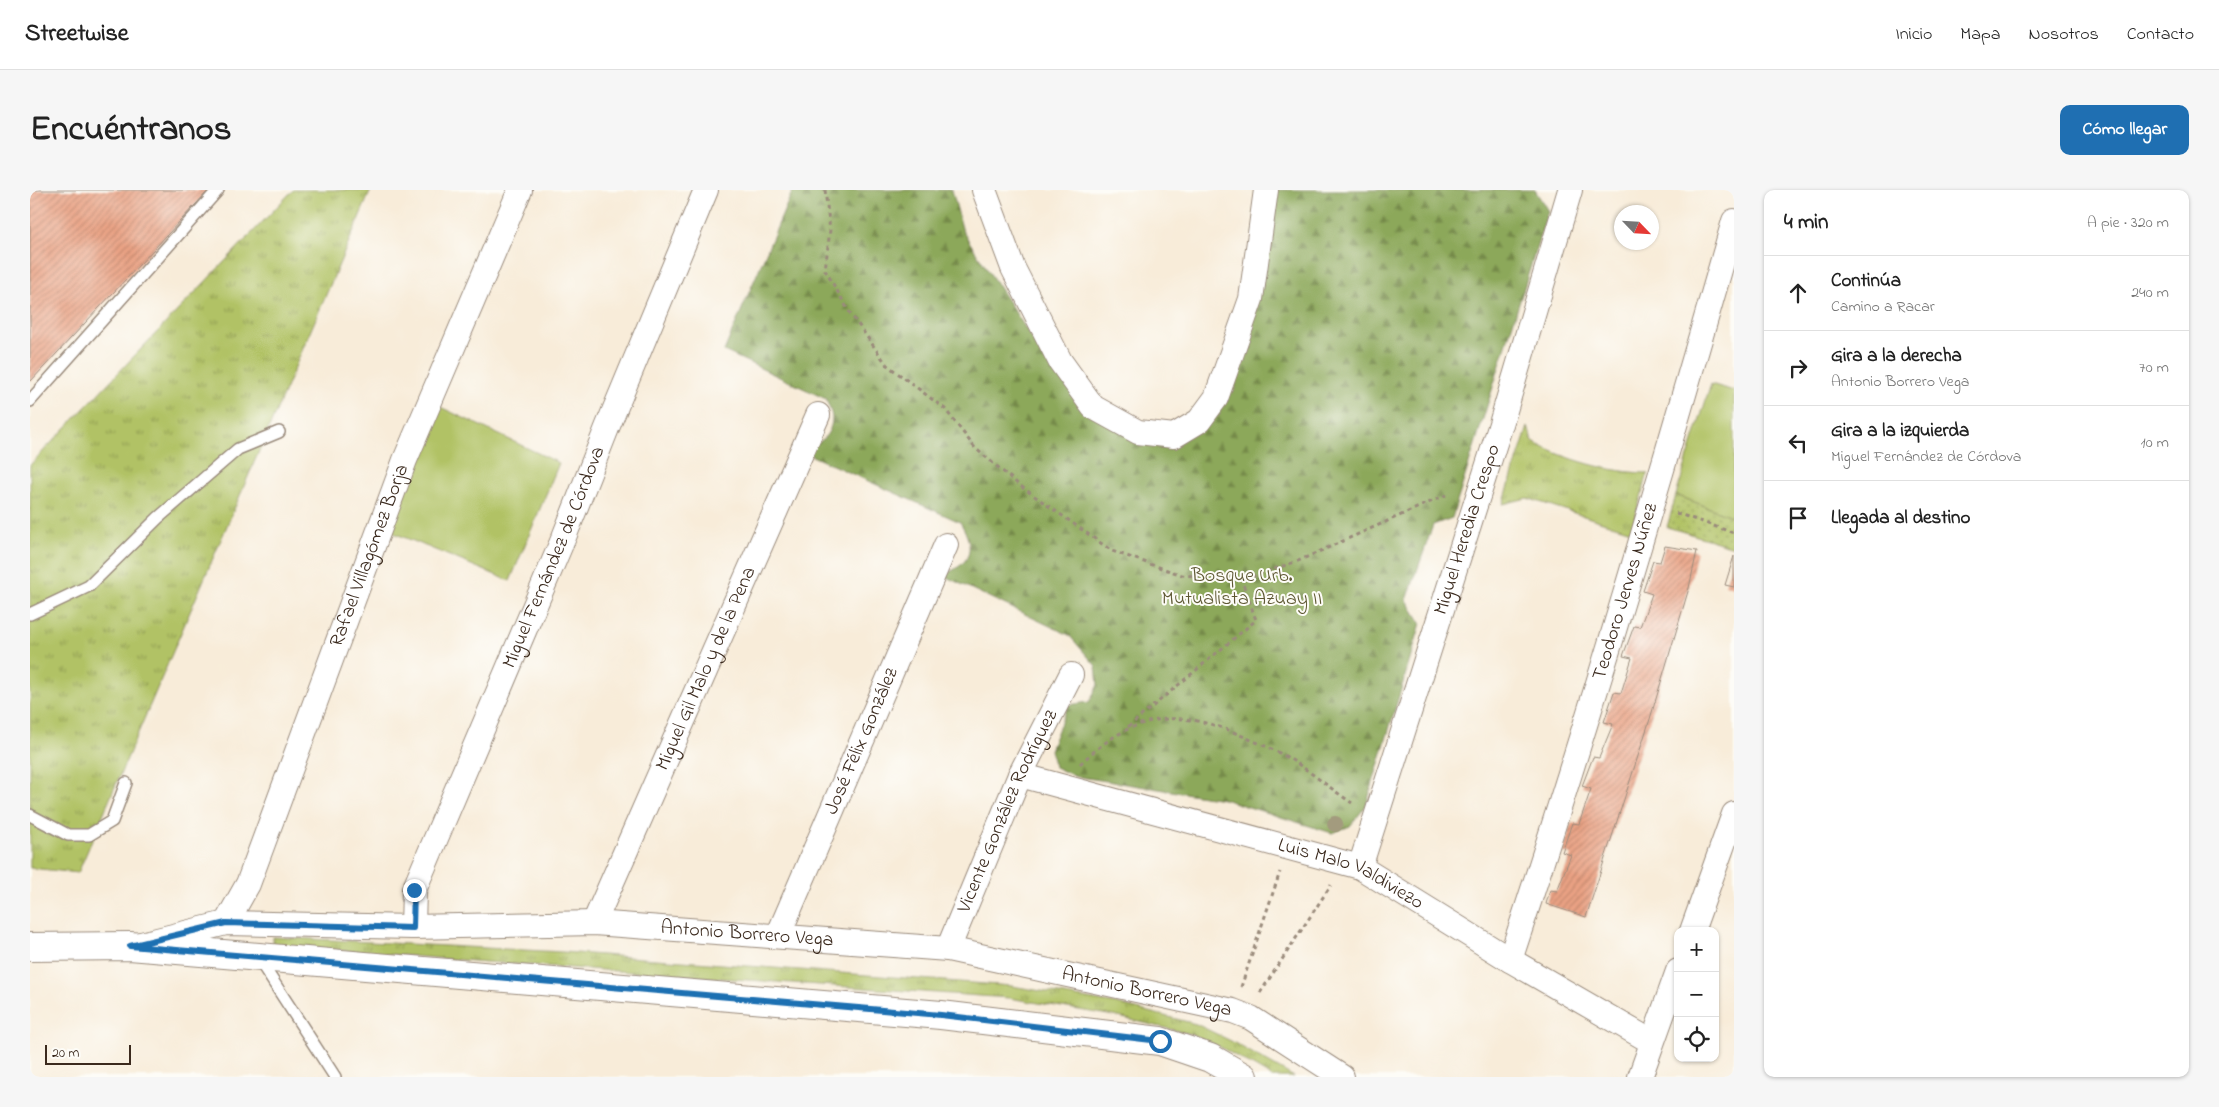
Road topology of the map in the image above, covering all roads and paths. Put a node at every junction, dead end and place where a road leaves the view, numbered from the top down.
1 (218, 190) edge
2 (520, 190) edge
3 (706, 190) edge
4 (825, 190) edge
5 (984, 190) edge
6 (1266, 190) edge
7 (1570, 190) edge
8 (1734, 221) edge
9 (30, 401) edge
10 (818, 415) dead end
11 (279, 432) dead end
12 (1446, 495) dead end
13 (1704, 523) dead end
14 (1734, 533) edge
15 (946, 545) dead end
16 (1242, 580) junction
17 (30, 614) edge
18 (1071, 675) dead end
19 (1126, 729) junction
20 (1020, 776) junction
21 (126, 783) dead end
22 (1058, 786) junction
23 (1734, 814) edge
24 (30, 815) edge
25 (1375, 819) junction
26 (1286, 848) junction
27 (1352, 865) junction
28 (226, 923) junction
29 (594, 923) junction
30 (1693, 927) edge
31 (413, 928) junction
32 (778, 936) junction
33 (130, 946) junction
34 (30, 947) edge
35 (948, 949) junction
36 (257, 957) junction
37 (1510, 960) junction
38 (1678, 972) edge
39 (1239, 992) dead end
40 (1257, 997) dead end
41 (1652, 1042) junction
42 (336, 1077) edge
43 (1242, 1077) edge
44 (1342, 1077) edge
45 (1640, 1077) edge

1 - 9 lane
2 - 28 street, Rafael Villagómez Borja
3 - 31 street, Miguel Fernández de Córdova
4 - 16 path
5 - 6 street
7 - 25 street, Miguel Heredia Crespo
8 - 37 street, Teodoro Jerves Núñez
10 - 29 street, Miguel Gil Malo y de la Pena
11 - 17 lane
12 - 16 path
13 - 14 path
15 - 32 street, José Félix González
16 - 19 path
18 - 20 street, Vicente González Rodríguez
19 - 22 path
19 - 25 path
20 - 22 street, Luis Malo Valdiviezo
20 - 35 street, Vicente González Rodríguez
21 - 24 lane
22 - 26 street, Luis Malo Valdiviezo
23 - 30 street
25 - 27 street, Miguel Heredia Crespo
26 - 27 street, Luis Malo Valdiviezo
26 - 39 path
27 - 37 street, Luis Malo Valdiviezo
27 - 40 path
28 - 31 street, Antonio Borrero Vega
28 - 33 street, Antonio Borrero Vega
29 - 31 street, Antonio Borrero Vega
29 - 32 street, Antonio Borrero Vega
32 - 35 street, Antonio Borrero Vega
33 - 34 street
33 - 36 street
35 - 44 street, Antonio Borrero Vega
36 - 42 lane
36 - 43 street
37 - 41 street, Luis Malo Valdiviezo
38 - 41 street
41 - 45 street

